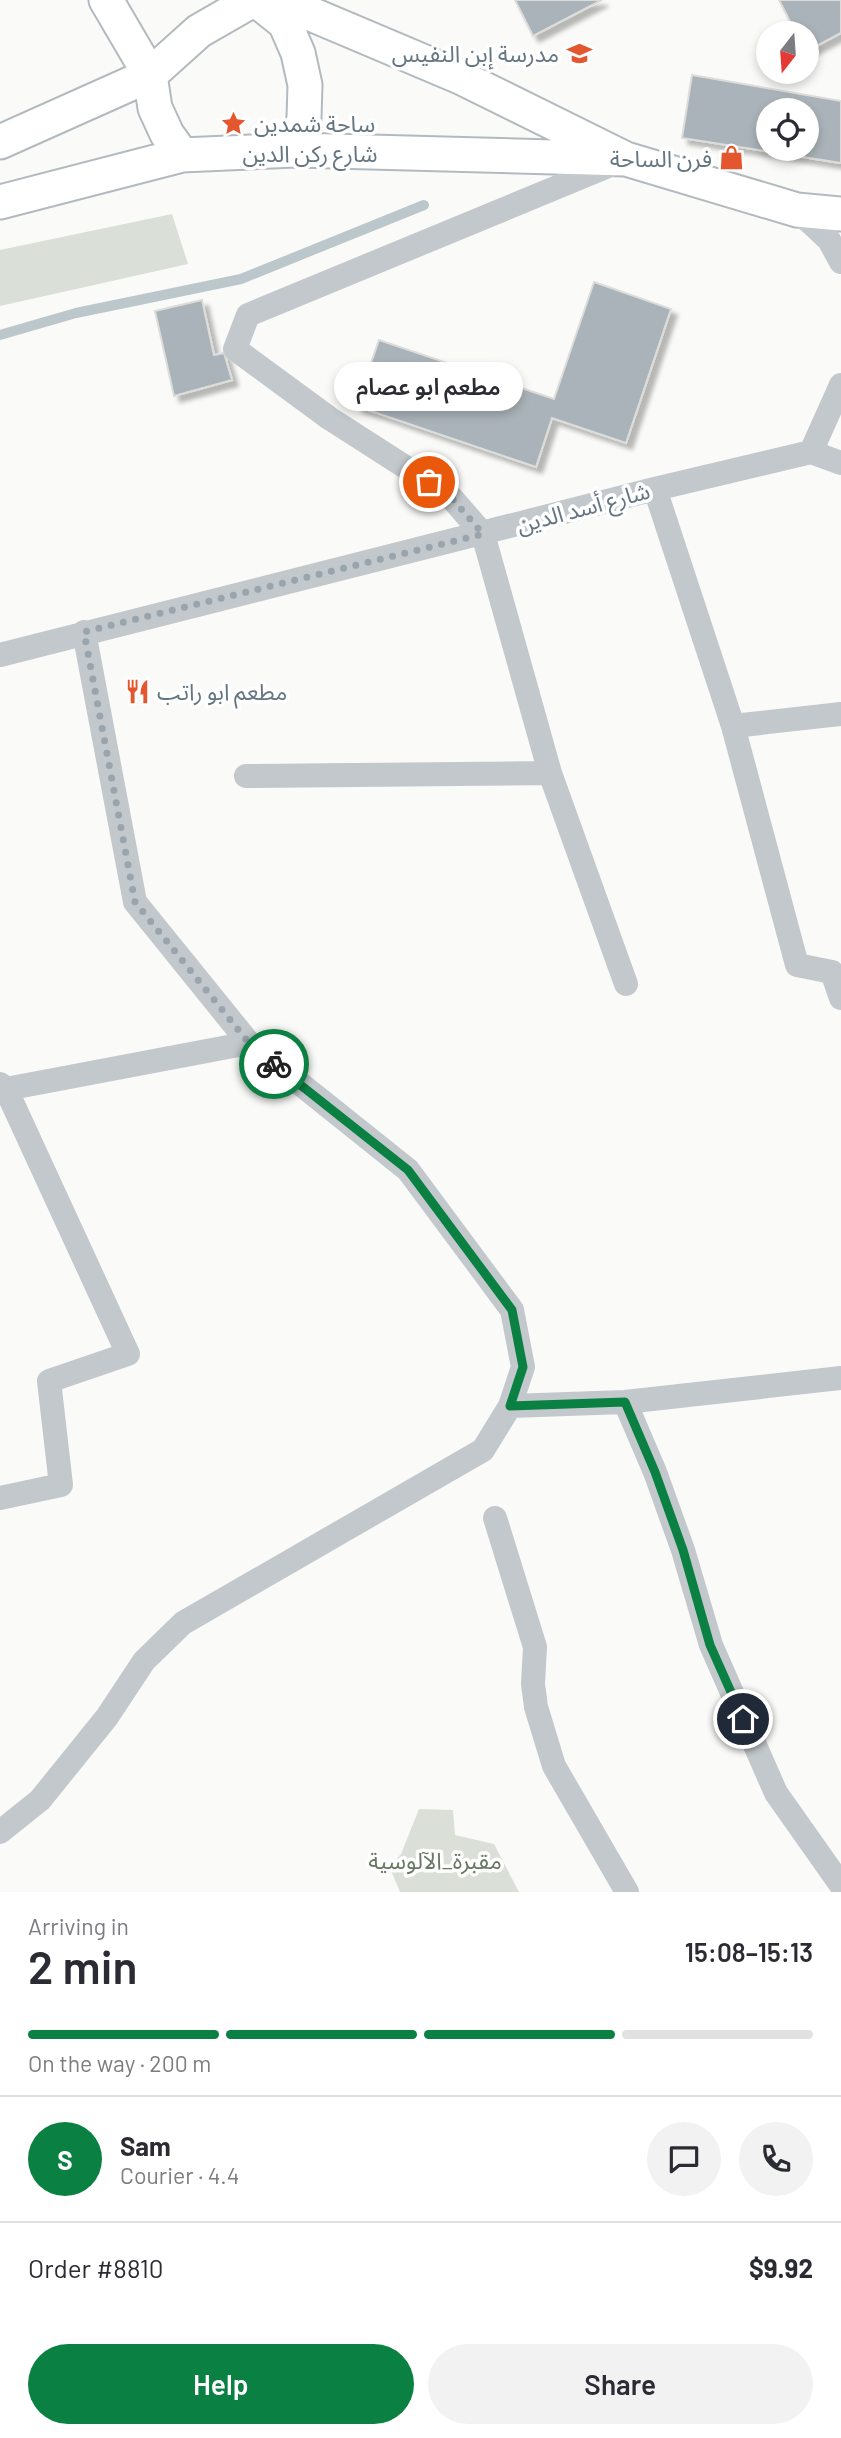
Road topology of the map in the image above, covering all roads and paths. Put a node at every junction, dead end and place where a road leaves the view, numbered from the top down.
1 (106, 0) edge
2 (256, 0) edge
3 (150, 75) junction
4 (0, 142) edge
5 (296, 150) junction
6 (182, 155) junction
7 (626, 159) junction
8 (0, 202) edge
9 (797, 210) junction
10 (841, 214) edge
11 (841, 262) edge
12 (841, 385) edge
13 (811, 452) junction
14 (841, 463) edge
15 (655, 489) junction
16 (483, 534) junction
17 (84, 632) junction
18 (0, 655) edge
19 (841, 714) edge
20 (733, 726) junction
21 (550, 773) junction
22 (246, 776) dead end
23 (626, 984) dead end
24 (841, 999) edge
25 (249, 1043) junction
26 (3, 1087) edge
27 (841, 1378) edge
28 (625, 1402) junction
29 (510, 1406) junction
30 (0, 1498) edge
31 (495, 1518) dead end
32 (0, 1832) edge
33 (841, 1885) edge
34 (627, 1892) edge

1 - 3 main road
2 - 3 main road
2 - 5 main road
2 - 7 main road
3 - 4 main road
3 - 6 main road
5 - 6 main road, شارع ركن الدين
5 - 7 main road, شارع ركن الدين
6 - 8 main road, شارع ركن الدين
7 - 9 main road
7 - 16 street
9 - 10 main road
9 - 11 street
12 - 13 street
13 - 14 street
13 - 15 street, شارع أسد الدين
15 - 16 street, شارع أسد الدين
15 - 20 street
16 - 17 street, شارع أسد الدين
16 - 21 street
17 - 18 street, شارع أسد الدين
17 - 25 street
19 - 20 street
20 - 24 street
21 - 22 street
21 - 23 street
25 - 26 street
25 - 29 street
26 - 30 street
27 - 28 street
28 - 29 street
28 - 33 street
29 - 32 street
31 - 34 street

